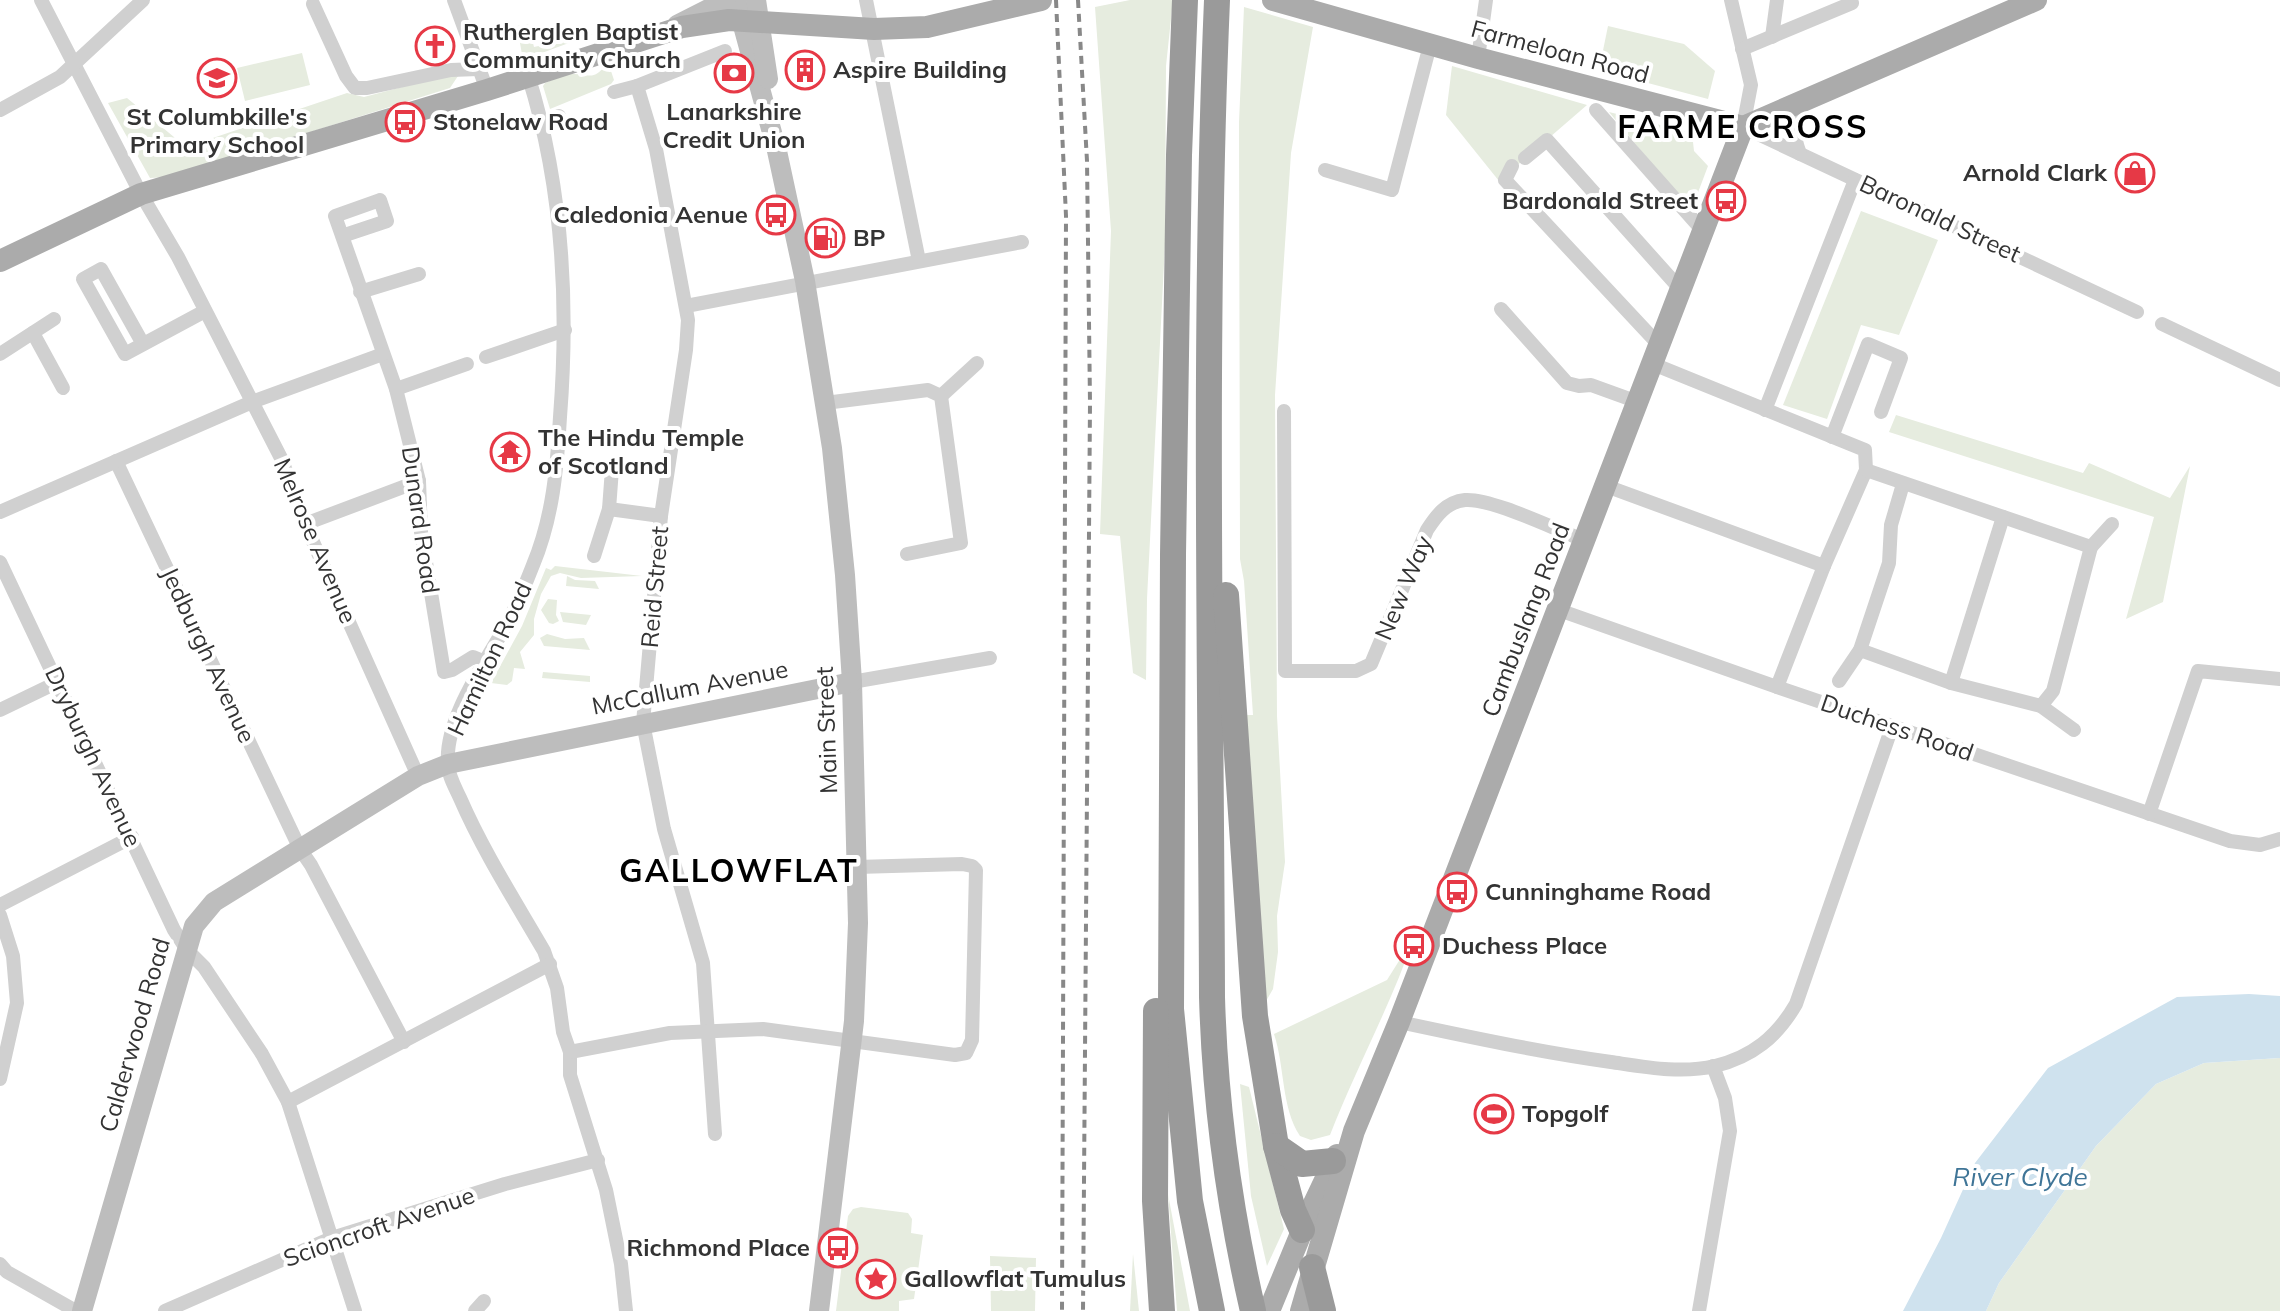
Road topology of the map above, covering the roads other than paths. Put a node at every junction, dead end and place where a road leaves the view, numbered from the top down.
1 (41, 0) edge
2 (143, 0) edge
3 (454, 0) edge
4 (726, 0) edge
5 (866, 0) edge
6 (1041, 0) edge
7 (1185, 0) edge
8 (1217, 0) edge
9 (1273, 0) edge
10 (1486, 0) edge
11 (1731, 0) edge
12 (1777, 0) edge
13 (1850, 0) edge
14 (2036, 0) edge
15 (1017, 3) edge
16 (313, 4) dead end
17 (749, 11) edge
18 (874, 29) junction
19 (663, 32) junction
20 (1772, 37) junction
21 (1430, 45) junction
22 (1742, 49) junction
23 (725, 51) dead end
24 (1478, 58) junction
25 (74, 65) junction
26 (528, 75) junction
27 (482, 79) junction
28 (637, 86) junction
29 (614, 92) dead end
30 (1805, 100) junction
31 (0, 110) edge
32 (1596, 110) dead end
33 (559, 116) dead end
34 (543, 122) junction
35 (1743, 127) junction
36 (1800, 154) junction
37 (1325, 170) dead end
38 (1855, 180) junction
39 (141, 194) junction
40 (1704, 232) junction
41 (342, 236) dead end
42 (1022, 242) dead end
43 (0, 261) edge
44 (919, 261) junction
45 (419, 274) dead end
46 (805, 281) junction
47 (1682, 291) junction
48 (360, 292) junction
49 (1177, 298) junction
50 (686, 306) junction
51 (1501, 309) dead end
52 (205, 311) junction
53 (2137, 312) dead end
54 (54, 319) dead end
55 (2162, 324) dead end
56 (565, 330) junction
57 (33, 333) junction
58 (143, 344) junction
59 (0, 354) edge
60 (383, 354) junction
61 (1657, 355) junction
62 (486, 357) dead end
63 (977, 363) dead end
64 (467, 364) dead end
65 (1209, 380) junction
66 (2280, 380) edge
67 (63, 388) dead end
68 (396, 389) junction
69 (941, 396) junction
70 (252, 402) junction
71 (1638, 402) junction
72 (825, 403) junction
73 (1765, 410) junction
74 (1284, 411) dead end
75 (1881, 412) dead end
76 (1832, 437) junction
77 (116, 461) junction
78 (612, 469) dead end
79 (1866, 470) junction
80 (419, 481) junction
81 (1903, 484) junction
82 (1606, 486) junction
83 (609, 509) junction
84 (0, 512) edge
85 (661, 516) junction
86 (2003, 517) junction
87 (305, 524) junction
88 (2112, 524) dead end
89 (1584, 540) junction
90 (2091, 547) junction
91 (907, 554) dead end
92 (594, 556) dead end
93 (0, 562) edge
94 (1824, 566) junction
95 (1556, 609) junction
96 (1860, 650) junction
97 (990, 658) dead end
98 (485, 662) junction
99 (2280, 679) edge
100 (1839, 681) dead end
101 (58, 682) junction
102 (852, 682) junction
103 (1951, 683) junction
104 (1777, 687) junction
105 (2041, 706) junction
106 (0, 710) edge
107 (643, 723) junction
108 (1892, 727) junction
109 (2074, 730) dead end
110 (448, 764) junction
111 (418, 776) junction
112 (2149, 814) junction
113 (132, 837) junction
114 (2280, 839) edge
115 (300, 849) junction
116 (857, 867) junction
117 (0, 905) edge
118 (0, 915) edge
119 (187, 950) junction
120 (550, 964) junction
121 (1399, 1022) junction
122 (709, 1030) junction
123 (852, 1041) junction
124 (404, 1042) junction
125 (570, 1052) junction
126 (1713, 1066) junction
127 (0, 1079) edge
128 (288, 1102) junction
129 (1354, 1131) junction
130 (715, 1134) dead end
131 (1276, 1146) junction
132 (598, 1160) junction
133 (1333, 1161) junction
134 (1302, 1230) junction
135 (332, 1238) junction
136 (0, 1264) edge
137 (1312, 1267) junction
138 (79, 1311) edge
139 (165, 1311) edge
140 (355, 1311) edge
141 (626, 1311) edge
142 (819, 1311) edge
143 (1162, 1311) edge
144 (1212, 1311) edge
145 (1253, 1311) edge
146 (1269, 1311) edge
147 (1301, 1311) edge
148 (1323, 1311) edge
149 (1699, 1311) edge

1 - 25 street, Melrose Avenue
2 - 25 street
3 - 27 street
4 - 19 main road
5 - 18 street
6 - 15 main road
7 - 49 highway
8 - 65 highway
9 - 21 main road, Farmeloan Road
10 - 24 street
11 - 22 street
12 - 20 street
13 - 20 street
14 - 30 main road
15 - 18 main road
16 - 27 street
17 - 18 main road
17 - 19 main road
17 - 46 main road, Main Street
18 - 44 street
19 - 26 main road
20 - 22 street
21 - 24 main road, Farmeloan Road
21 - 37 street
22 - 35 street
23 - 28 street
24 - 35 main road, Farmeloan Road
25 - 31 street
25 - 39 street, Melrose Avenue
26 - 27 main road
26 - 34 street, Hamilton Road
27 - 39 main road
28 - 29 street
28 - 50 street, Reid Street
30 - 35 main road
30 - 36 street
32 - 40 street
33 - 34 street
34 - 56 street, Hamilton Road
35 - 36 street, Baronald Street
35 - 40 main road, Cambuslang Road
36 - 38 street, Baronald Street
38 - 53 street, Baronald Street
38 - 73 street
39 - 43 main road
39 - 52 street, Melrose Avenue
40 - 47 main road, Cambuslang Road
41 - 48 street, Dunard Road
42 - 44 street
44 - 46 street
45 - 48 street
46 - 50 street
46 - 72 main road, Main Street
47 - 61 main road, Cambuslang Road
47 - 61 street
48 - 60 street, Dunard Road
49 - 143 highway
49 - 144 highway
50 - 85 street, Reid Street
51 - 71 street
52 - 58 street
52 - 70 street, Melrose Avenue
54 - 57 street
55 - 66 street
56 - 62 street
56 - 98 street, Hamilton Road
57 - 59 street
57 - 67 street
58 - 58 street
60 - 68 street, Dunard Road
60 - 70 street
61 - 71 main road, Cambuslang Road
61 - 73 street
63 - 69 street
64 - 68 street
65 - 131 highway
65 - 145 highway
68 - 80 street, Dunard Road
69 - 72 street
69 - 91 street
70 - 77 street
70 - 87 street, Melrose Avenue
71 - 82 main road, Cambuslang Road
72 - 102 main road, Main Street
73 - 76 street
74 - 89 street, New Way
75 - 76 street
76 - 79 street
77 - 84 street
77 - 115 street, Jedburgh Avenue
78 - 83 street
79 - 81 street
79 - 94 street
80 - 87 street
80 - 98 street, Dunard Road
81 - 86 street
81 - 96 street
82 - 89 main road, Cambuslang Road
82 - 94 street
83 - 85 street
83 - 92 street
85 - 107 street, Reid Street
86 - 90 street
86 - 103 street
87 - 111 street, Melrose Avenue
88 - 90 street
89 - 95 main road, Cambuslang Road
90 - 105 street
93 - 101 street, Dryburgh Avenue
94 - 104 street
95 - 104 street, Duchess Road
95 - 121 main road, Cambuslang Road
96 - 100 street
96 - 103 street
97 - 102 street, McCallum Avenue
98 - 110 street, Hamilton Road
99 - 112 street
101 - 106 street
101 - 113 street, Dryburgh Avenue
102 - 107 main road, McCallum Avenue
102 - 116 main road, Main Street
103 - 105 street
104 - 108 street, Duchess Road
105 - 109 street
107 - 110 main road, McCallum Avenue
107 - 122 street, Reid Street
108 - 112 street, Duchess Road
108 - 126 street
110 - 111 main road, Calderwood Road
110 - 120 street, Hamilton Road
111 - 115 main road, Calderwood Road
112 - 114 street, Duchess Road
113 - 117 street
113 - 119 street, Dryburgh Avenue
115 - 119 main road, Calderwood Road
115 - 124 street, Jedburgh Avenue
116 - 123 main road, Main Street
116 - 123 street
118 - 127 street
119 - 128 street, Dryburgh Avenue
119 - 138 main road, Calderwood Road
120 - 124 street
120 - 125 street, Hamilton Road
121 - 126 street
121 - 129 main road, Cambuslang Road
122 - 123 street
122 - 125 street
122 - 130 street, Reid Street
123 - 142 main road, Main Street
124 - 128 street
125 - 132 street, Hamilton Road
126 - 149 street
128 - 135 street, Dryburgh Avenue
129 - 133 main road, Cambuslang Road
129 - 137 main road, Cambuslang Road
131 - 133 highway
131 - 134 highway
132 - 135 street, Scioncroft Avenue
132 - 141 street, Hamilton Road
133 - 134 main road, Cambuslang Road
134 - 137 main road
134 - 146 main road, Cambuslang Road
135 - 139 street, Scioncroft Avenue
135 - 140 street, Dryburgh Avenue
136 - 138 street
137 - 147 main road, Cambuslang Road
137 - 148 highway

